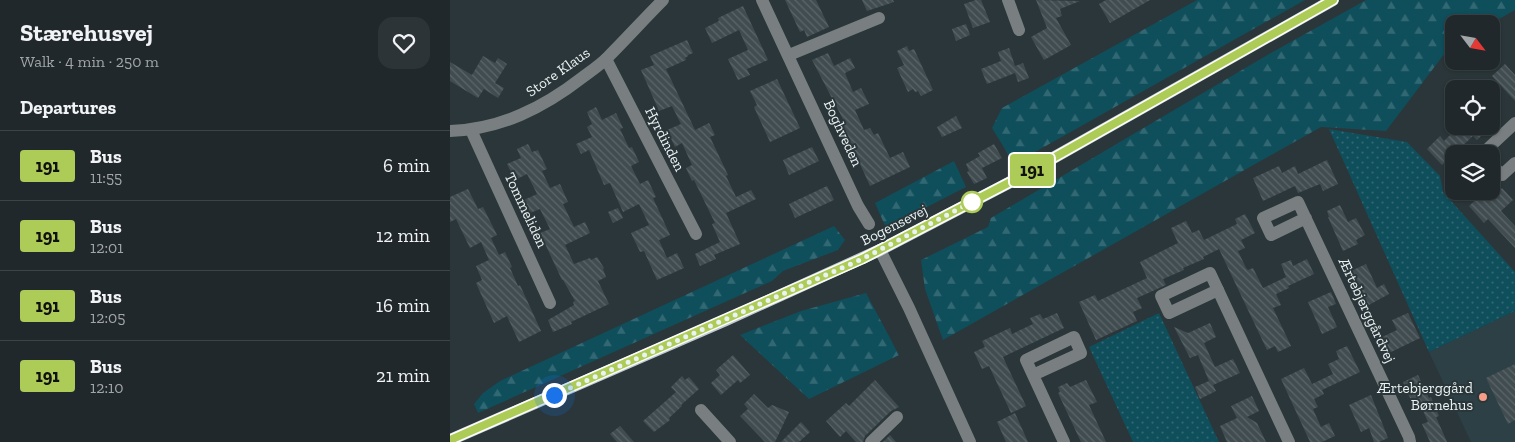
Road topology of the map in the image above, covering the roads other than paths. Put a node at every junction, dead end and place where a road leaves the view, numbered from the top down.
1 (663, 0) edge
2 (762, 0) edge
3 (1008, 0) edge
4 (1333, 0) edge
5 (879, 18) dead end
6 (1019, 30) dead end
7 (789, 55) junction
8 (606, 59) junction
9 (1515, 123) edge
10 (472, 130) junction
11 (450, 131) edge
12 (1492, 145) edge
13 (1515, 163) edge
14 (1500, 173) edge
15 (1306, 218) dead end
16 (869, 224) dead end
17 (696, 234) dead end
18 (880, 250) junction
19 (1218, 290) dead end
20 (550, 303) dead end
21 (1033, 375) dead end
22 (701, 410) dead end
23 (898, 417) dead end
24 (450, 440) edge
25 (730, 442) edge
26 (871, 442) edge
27 (970, 442) edge
28 (1064, 442) edge
29 (1289, 442) edge
30 (1410, 442) edge

1 - 8 street, Store Klaus
2 - 7 street, Boghveden
3 - 6 street
4 - 18 main road, Bogensevej
5 - 7 street
7 - 16 street, Boghveden
8 - 10 street, Store Klaus
8 - 17 street, Hyrdinden
9 - 12 street
10 - 11 street, Store Klaus
10 - 20 street, Tommeliden
13 - 14 street
15 - 30 street, Ærtebjerggårdvej
18 - 24 main road, Bogensevej
18 - 27 street
19 - 29 street
21 - 28 street
22 - 25 street
23 - 26 street

